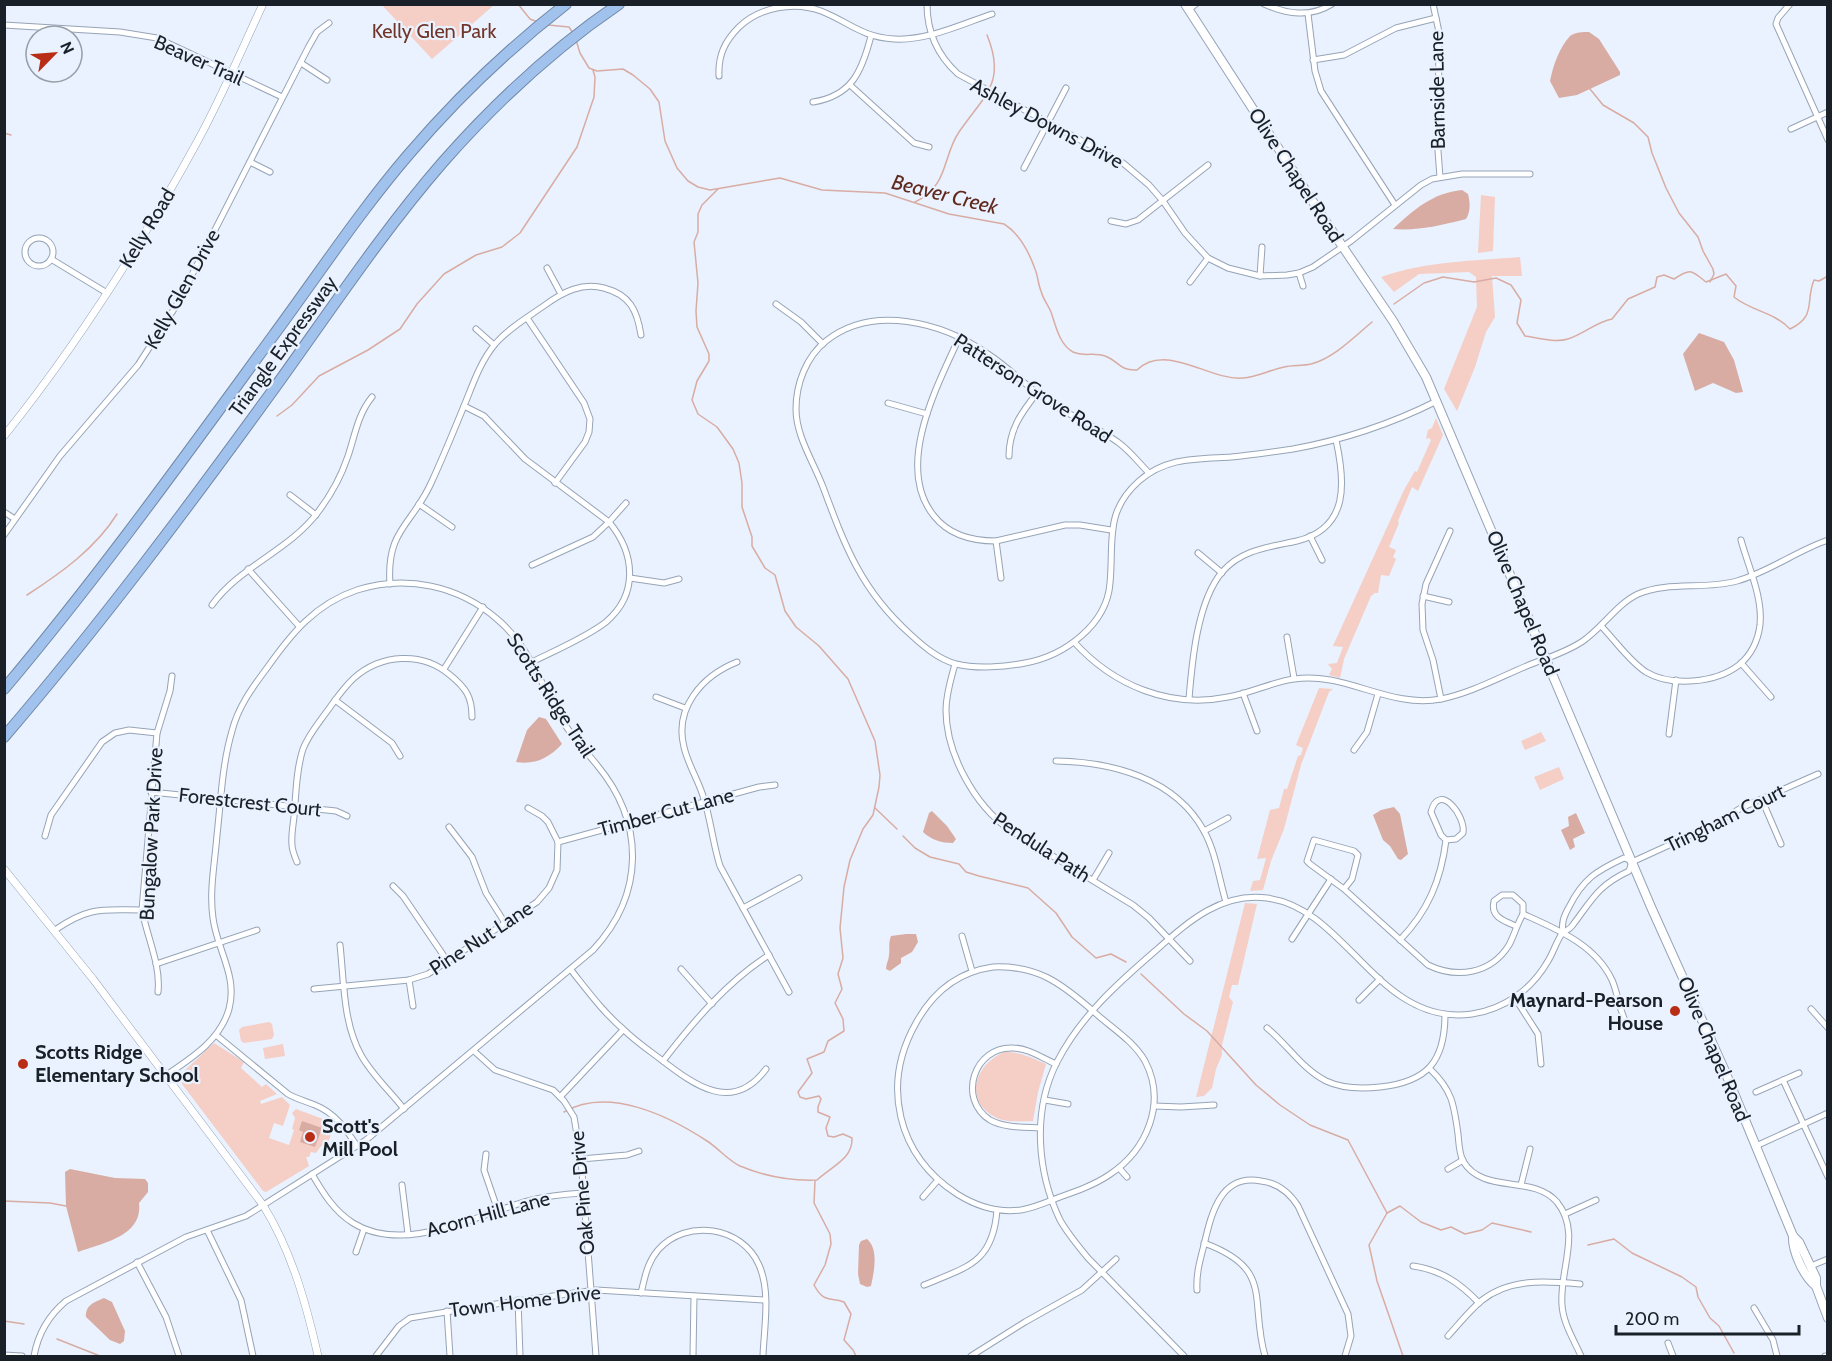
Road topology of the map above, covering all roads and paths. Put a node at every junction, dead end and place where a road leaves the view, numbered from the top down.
1 (263, 4) edge
2 (566, 4) edge
3 (619, 4) edge
4 (825, 4) edge
5 (927, 4) edge
6 (1196, 4) edge
7 (1264, 4) edge
8 (1332, 4) edge
9 (1433, 4) edge
10 (1790, 4) edge
11 (1186, 7) edge
12 (822, 11) junction
13 (992, 14) dead end
14 (1308, 14) junction
15 (1436, 18) junction
16 (329, 23) dead end
17 (4, 25) edge
18 (930, 34) junction
19 (871, 36) junction
20 (1313, 60) junction
21 (301, 63) junction
22 (231, 74) junction
23 (719, 76) dead end
24 (327, 80) dead end
25 (850, 85) junction
26 (1066, 88) dead end
27 (282, 97) junction
28 (813, 102) dead end
29 (1827, 112) edge
30 (1817, 116) junction
31 (1047, 123) junction
32 (1791, 129) dead end
33 (1827, 140) edge
34 (929, 147) dead end
35 (250, 162) junction
36 (1208, 165) dead end
37 (1024, 168) dead end
38 (270, 172) dead end
39 (1530, 174) dead end
40 (1440, 177) junction
41 (1163, 201) junction
42 (1395, 205) junction
43 (1111, 221) dead end
44 (1262, 247) dead end
45 (1343, 247) junction
46 (51, 258) junction
47 (1208, 258) junction
48 (547, 268) dead end
49 (1299, 273) junction
50 (1260, 276) junction
51 (1190, 282) dead end
52 (1303, 286) dead end
53 (106, 293) junction
54 (561, 294) junction
55 (776, 304) dead end
56 (527, 318) junction
57 (476, 329) dead end
58 (641, 335) dead end
59 (959, 338) junction
60 (823, 344) junction
61 (494, 345) junction
62 (1037, 393) junction
63 (372, 397) dead end
64 (1437, 401) junction
65 (888, 403) dead end
66 (464, 406) junction
67 (927, 414) junction
68 (4, 436) edge
69 (1336, 440) junction
70 (1009, 456) dead end
71 (1149, 473) junction
72 (555, 483) junction
73 (290, 495) dead end
74 (626, 503) dead end
75 (419, 504) junction
76 (4, 512) edge
77 (316, 515) junction
78 (15, 519) junction
79 (609, 522) junction
80 (452, 527) dead end
81 (1111, 530) junction
82 (1450, 531) dead end
83 (4, 535) edge
84 (1310, 536) junction
85 (1741, 540) dead end
86 (1827, 540) edge
87 (996, 541) junction
88 (1198, 553) dead end
89 (1322, 560) dead end
90 (531, 565) dead end
91 (248, 569) junction
92 (1222, 573) junction
93 (1752, 576) junction
94 (630, 578) junction
95 (679, 579) dead end
96 (1001, 579) dead end
97 (390, 584) junction
98 (1423, 596) junction
99 (1449, 602) dead end
100 (212, 605) dead end
101 (483, 607) junction
102 (299, 626) junction
103 (1601, 626) junction
104 (1287, 637) dead end
105 (1074, 642) junction
106 (1546, 658) junction
107 (532, 662) junction
108 (736, 662) dead end
109 (1741, 663) junction
110 (955, 664) junction
111 (444, 669) junction
112 (172, 676) dead end
113 (1294, 678) junction
114 (1676, 681) junction
115 (4, 689) edge
116 (1244, 693) junction
117 (1378, 694) junction
118 (656, 697) dead end
119 (1771, 697) dead end
120 (1189, 699) junction
121 (1441, 699) junction
122 (335, 700) junction
123 (685, 708) junction
124 (472, 717) dead end
125 (1257, 731) dead end
126 (157, 733) junction
127 (1669, 734) dead end
128 (4, 737) edge
129 (1354, 750) dead end
130 (400, 756) dead end
131 (1056, 761) dead end
132 (1818, 774) dead end
133 (775, 785) dead end
134 (151, 792) junction
135 (221, 800) junction
136 (1762, 800) junction
137 (705, 802) junction
138 (295, 807) junction
139 (528, 808) dead end
140 (347, 816) dead end
141 (1228, 818) dead end
142 (628, 822) junction
143 (449, 827) dead end
144 (1204, 831) junction
145 (45, 836) dead end
146 (1446, 840) junction
147 (558, 842) junction
148 (1781, 843) dead end
149 (1109, 853) dead end
150 (297, 862) dead end
151 (1632, 862) junction
152 (4, 869) edge
153 (799, 878) dead end
154 (1331, 879) junction
155 (1093, 880) junction
156 (393, 886) dead end
157 (1344, 889) junction
158 (1226, 902) junction
159 (743, 908) junction
160 (142, 910) junction
161 (1522, 914) junction
162 (1307, 915) junction
163 (505, 923) junction
164 (1516, 926) junction
165 (55, 930) junction
166 (257, 930) dead end
167 (1563, 933) junction
168 (962, 936) dead end
169 (1292, 939) dead end
170 (1168, 940) junction
171 (1400, 940) junction
172 (220, 942) junction
173 (340, 945) dead end
174 (769, 955) junction
175 (1190, 961) dead end
176 (448, 962) junction
177 (156, 964) junction
178 (681, 969) dead end
179 (571, 970) junction
180 (972, 971) junction
181 (1380, 979) junction
182 (409, 980) junction
183 (345, 987) junction
184 (314, 989) dead end
185 (158, 992) dead end
186 (789, 992) dead end
187 (1515, 998) junction
188 (1359, 1000) dead end
189 (712, 1004) junction
190 (413, 1006) dead end
191 (1812, 1009) dead end
192 (1092, 1011) junction
193 (1444, 1014) junction
194 (1267, 1028) dead end
195 (1629, 1028) dead end
196 (1827, 1028) edge
197 (623, 1030) junction
198 (216, 1035) junction
199 (474, 1051) junction
200 (663, 1061) junction
201 (1056, 1064) junction
202 (1541, 1064) dead end
203 (1430, 1068) junction
204 (766, 1069) dead end
205 (1799, 1073) dead end
206 (165, 1076) junction
207 (1783, 1080) junction
208 (1756, 1092) dead end
209 (560, 1096) junction
210 (1045, 1100) junction
211 (1068, 1104) dead end
212 (1214, 1105) dead end
213 (1155, 1106) junction
214 (404, 1109) junction
215 (1827, 1113) edge
216 (1804, 1125) junction
217 (1040, 1128) junction
218 (357, 1146) junction
219 (1755, 1146) junction
220 (1530, 1149) dead end
221 (639, 1150) dead end
222 (486, 1154) dead end
223 (581, 1159) junction
224 (1463, 1160) junction
225 (1119, 1168) junction
226 (1448, 1169) dead end
227 (312, 1174) junction
228 (1827, 1174) edge
229 (1126, 1177) dead end
230 (938, 1180) junction
231 (402, 1185) dead end
232 (1521, 1185) junction
233 (582, 1193) junction
234 (923, 1197) dead end
235 (1052, 1200) junction
236 (1596, 1200) dead end
237 (263, 1205) junction
238 (997, 1210) junction
239 (498, 1211) junction
240 (1565, 1214) junction
241 (364, 1229) junction
242 (207, 1230) junction
243 (408, 1234) junction
244 (1793, 1236) junction
245 (1204, 1243) junction
246 (356, 1252) dead end
247 (1116, 1259) dead end
248 (1827, 1259) edge
249 (137, 1262) junction
250 (1413, 1266) dead end
251 (1811, 1266) junction
252 (1102, 1272) junction
253 (1564, 1283) junction
254 (1580, 1284) dead end
255 (924, 1285) dead end
256 (1816, 1286) junction
257 (590, 1290) junction
258 (1197, 1290) dead end
259 (641, 1293) junction
260 (694, 1296) junction
261 (518, 1300) junction
262 (765, 1300) junction
263 (1479, 1303) junction
264 (1754, 1308) dead end
265 (447, 1311) junction
266 (1827, 1318) edge
267 (1448, 1336) dead end
268 (1668, 1342) dead end
269 (4, 1355) edge
270 (22, 1356) edge
271 (34, 1356) edge
272 (179, 1356) edge
273 (253, 1356) edge
274 (318, 1356) edge
275 (376, 1356) edge
276 (450, 1356) edge
277 (520, 1356) edge
278 (596, 1356) edge
279 (693, 1356) edge
280 (763, 1356) edge
281 (970, 1356) edge
282 (1184, 1356) edge
283 (1264, 1356) edge
284 (1345, 1356) edge
285 (1581, 1356) edge
286 (1673, 1356) edge
287 (1777, 1356) edge

1 - 22 street, Kelly Road
2 - 115 highway, Triangle Expressway
3 - 128 highway, Triangle Expressway
4 - 12 street
5 - 18 street, Ashley Downs Drive
6 - 11 street
7 - 14 street
8 - 14 street
9 - 15 street, Barnside Lane
10 - 30 street
11 - 45 main road, Olive Chapel Road
12 - 19 street
12 - 23 street
13 - 18 street
14 - 20 street
15 - 20 street
15 - 40 street, Barnside Lane
16 - 21 street, Kelly Glen Drive
17 - 22 street, Beaver Trail
18 - 19 street
18 - 31 street, Ashley Downs Drive
19 - 25 street
20 - 42 street
21 - 24 street
21 - 27 street, Kelly Glen Drive
22 - 27 street, Beaver Trail
22 - 53 street, Kelly Road
25 - 28 street
25 - 34 street
26 - 31 street
27 - 35 street, Kelly Glen Drive
29 - 30 street
30 - 32 street
30 - 33 street
31 - 37 street
31 - 41 street, Ashley Downs Drive
35 - 38 street
35 - 78 street, Kelly Glen Drive
36 - 41 street
39 - 40 street
40 - 42 street, Ashley Downs Drive
41 - 43 street
41 - 47 street, Ashley Downs Drive
42 - 45 street, Ashley Downs Drive
44 - 50 street
45 - 49 street, Ashley Downs Drive
45 - 64 main road, Olive Chapel Road
46 - 46 street
46 - 53 street
47 - 50 street, Ashley Downs Drive
47 - 51 street
48 - 54 street
49 - 50 street, Ashley Downs Drive
49 - 52 street
53 - 68 street, Kelly Road
54 - 56 street
54 - 58 street
55 - 60 street
56 - 61 street
56 - 72 street
57 - 61 street
59 - 60 street, Patterson Grove Road
59 - 62 street, Patterson Grove Road
59 - 67 street
60 - 110 street, Patterson Grove Road
61 - 66 street
62 - 70 street
62 - 71 street, Patterson Grove Road
63 - 77 street
64 - 69 street, Patterson Grove Road
64 - 106 main road, Olive Chapel Road
65 - 67 street
66 - 72 street
66 - 75 street
67 - 87 street
69 - 71 street, Patterson Grove Road
69 - 84 street
71 - 81 street, Patterson Grove Road
72 - 79 street
73 - 77 street
74 - 79 street
75 - 80 street
75 - 97 street
76 - 78 street
77 - 91 street
78 - 83 street, Kelly Glen Drive
79 - 90 street
79 - 94 street
81 - 87 street
81 - 105 street, Patterson Grove Road
82 - 98 street
84 - 89 street
84 - 92 street
85 - 93 street
86 - 93 street
87 - 96 street
88 - 92 street
91 - 100 street
91 - 102 street
92 - 120 street
93 - 103 street
93 - 109 street
94 - 95 street
94 - 107 street
97 - 101 street, Scotts Ridge Trail
97 - 102 street, Scotts Ridge Trail
98 - 99 street
98 - 121 street
101 - 107 street, Scotts Ridge Trail
101 - 111 street
102 - 135 street, Scotts Ridge Trail
103 - 106 street
103 - 114 street
104 - 113 street
105 - 110 street, Patterson Grove Road
105 - 120 street
106 - 121 street
106 - 151 main road, Olive Chapel Road
107 - 142 street, Scotts Ridge Trail
108 - 123 street
109 - 114 street
109 - 119 street
110 - 155 street, Pendula Path
111 - 122 street
111 - 124 street
112 - 126 street, Bungalow Park Drive
113 - 116 street
113 - 117 street
114 - 127 street
116 - 120 street
116 - 125 street
117 - 121 street
117 - 129 street
118 - 123 street
122 - 130 street
122 - 138 street
123 - 137 street
126 - 134 street, Bungalow Park Drive
126 - 145 street
131 - 144 street
132 - 136 street, Tringham Court
133 - 137 street, Timber Cut Lane
134 - 135 street, Forestcrest Court
134 - 160 street, Bungalow Park Drive
135 - 138 street, Forestcrest Court
135 - 172 street, Scotts Ridge Trail
136 - 148 street
136 - 151 street, Tringham Court
137 - 142 street, Timber Cut Lane
137 - 159 street
138 - 140 street, Forestcrest Court
138 - 150 street
139 - 147 street
141 - 144 street
142 - 147 street, Timber Cut Lane
142 - 179 street, Scotts Ridge Trail
143 - 163 street
144 - 158 street
146 - 146 street
146 - 171 street
147 - 163 street, Pine Nut Lane
149 - 155 street
151 - 167 street
151 - 167 street
151 - 219 main road, Olive Chapel Road
152 - 165 street
153 - 159 street
154 - 157 street
154 - 157 street
154 - 162 street
155 - 170 street, Pendula Path
156 - 176 street
157 - 171 street
158 - 162 street
158 - 170 street
159 - 174 street
160 - 165 street
160 - 177 street, Bungalow Park Drive
161 - 164 street
161 - 164 street
161 - 167 street
162 - 169 street
162 - 181 street
163 - 176 street, Pine Nut Lane
164 - 171 street
165 - 206 street
166 - 172 street
167 - 187 street
167 - 195 street
168 - 180 street
170 - 175 street, Pendula Path
170 - 192 street
172 - 177 street
172 - 198 street, Scotts Ridge Trail
173 - 183 street
174 - 186 street
174 - 189 street
176 - 182 street, Pine Nut Lane
177 - 185 street, Bungalow Park Drive
178 - 189 street
179 - 197 street
179 - 199 street, Scotts Ridge Trail
180 - 192 street
180 - 230 street
181 - 188 street
181 - 193 street
182 - 183 street, Pine Nut Lane
182 - 190 street
183 - 184 street, Pine Nut Lane
183 - 214 street
187 - 193 street
187 - 202 street
189 - 200 street
191 - 196 street
192 - 201 street
192 - 213 street
193 - 203 street
194 - 203 street
197 - 200 street
197 - 209 street
198 - 206 street, Scotts Ridge Trail
198 - 218 street
199 - 209 street
199 - 214 street, Scotts Ridge Trail
200 - 204 street
201 - 210 street
201 - 217 street
203 - 224 street
205 - 207 street
206 - 237 street
207 - 208 street
207 - 216 street
209 - 223 street, Oak Pine Drive
210 - 211 street
210 - 217 street
212 - 213 street
213 - 225 street
214 - 218 street, Scotts Ridge Trail
215 - 216 street
216 - 219 street
216 - 228 street
217 - 235 street
218 - 227 street, Scotts Ridge Trail
219 - 244 main road, Olive Chapel Road
220 - 232 street
221 - 223 street
222 - 239 street
223 - 233 street, Oak Pine Drive
224 - 226 street
224 - 232 street
225 - 229 street
225 - 235 street
227 - 237 street, Scotts Ridge Trail
227 - 241 street, Acorn Hill Lane
230 - 234 street
230 - 238 street
231 - 243 street
232 - 240 street
233 - 239 street, Acorn Hill Lane
233 - 257 street, Oak Pine Drive
235 - 238 street
235 - 252 street
236 - 240 street
237 - 242 street, Scotts Ridge Trail
237 - 274 street
238 - 255 street
239 - 243 street, Acorn Hill Lane
240 - 253 street
241 - 243 street, Acorn Hill Lane
241 - 246 street
242 - 249 street, Scotts Ridge Trail
242 - 273 street
244 - 251 main road, Olive Chapel Road
244 - 256 main road, Olive Chapel Road
245 - 258 street
245 - 283 street
245 - 284 street
247 - 252 street
248 - 251 street
249 - 271 street, Scotts Ridge Trail
249 - 272 street
250 - 263 street
251 - 256 main road, Olive Chapel Road
252 - 281 street
252 - 282 street
253 - 254 street
253 - 263 street
253 - 285 street
256 - 266 main road, Olive Chapel Road
257 - 259 street, Town Home Drive
257 - 261 street, Town Home Drive
257 - 278 street, Oak Pine Drive
259 - 260 street, Town Home Drive
259 - 262 street
260 - 262 street, Town Home Drive
260 - 279 street
261 - 265 street, Town Home Drive
261 - 277 street
262 - 280 street
263 - 267 street
264 - 287 street
265 - 275 street, Town Home Drive
265 - 276 street
268 - 286 street
269 - 270 street

